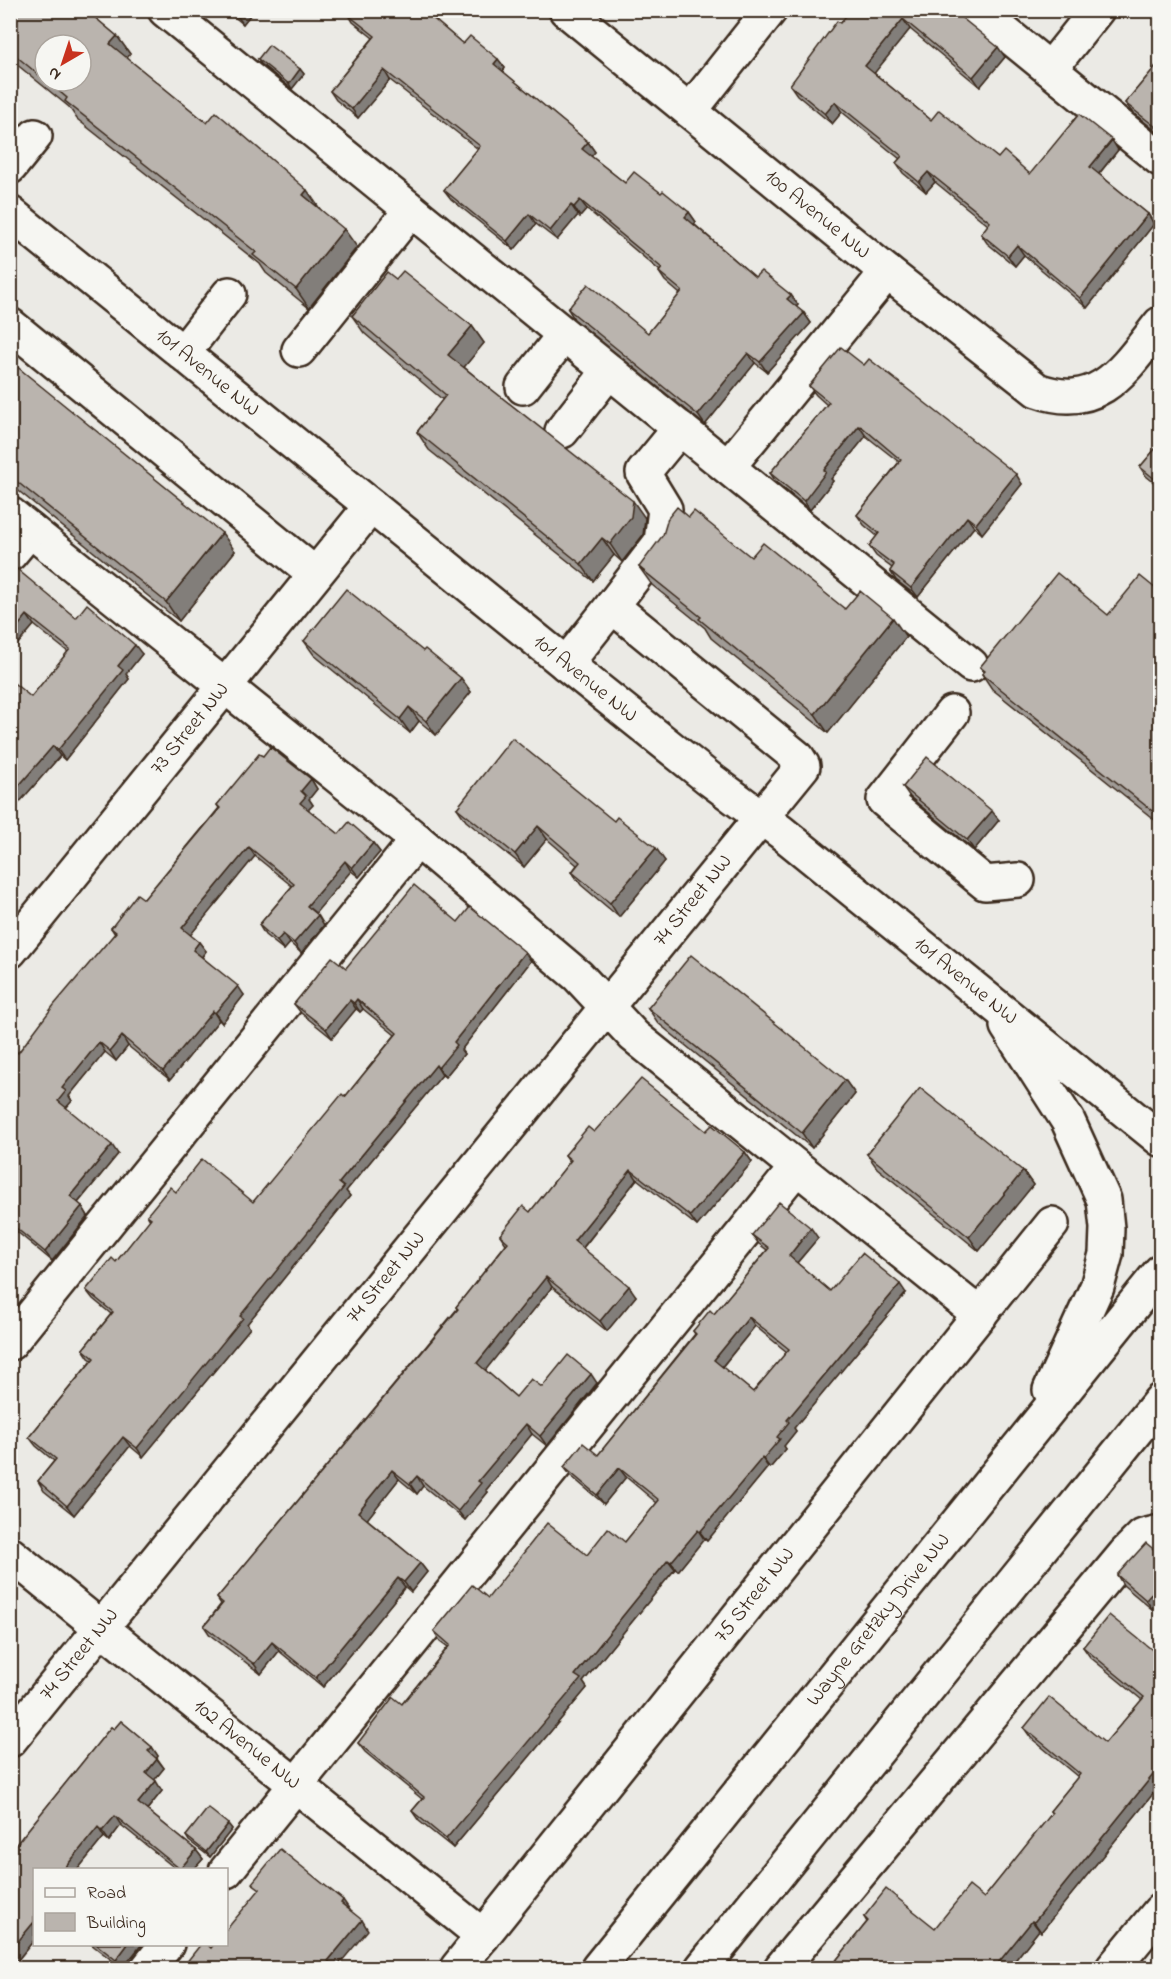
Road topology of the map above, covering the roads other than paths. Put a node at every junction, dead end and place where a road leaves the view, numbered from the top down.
1 (165, 10) edge
2 (566, 10) edge
3 (770, 10) edge
4 (976, 10) edge
5 (1097, 10) edge
6 (1050, 69) junction
7 (690, 111) junction
8 (35, 136) dead end
9 (1161, 159) edge
10 (10, 167) edge
11 (411, 210) junction
12 (10, 213) edge
13 (887, 272) junction
14 (229, 294) dead end
15 (1161, 324) edge
16 (10, 325) edge
17 (564, 335) junction
18 (299, 350) dead end
19 (183, 353) junction
20 (609, 371) junction
21 (523, 387) dead end
22 (680, 428) junction
23 (562, 431) dead end
24 (728, 467) junction
25 (371, 506) junction
26 (17, 533) edge
27 (315, 574) junction
28 (612, 606) junction
29 (566, 664) junction
30 (971, 665) dead end
31 (225, 687) junction
32 (952, 713) dead end
33 (762, 818) junction
34 (417, 840) junction
35 (1018, 880) dead end
36 (10, 951) edge
37 (991, 1002) junction
38 (608, 1006) junction
39 (1161, 1139) edge
40 (796, 1168) junction
41 (1053, 1224) dead end
42 (1161, 1272) edge
43 (980, 1315) junction
44 (10, 1343) edge
45 (1161, 1401) edge
46 (1161, 1423) edge
47 (1035, 1427) junction
48 (1104, 1471) junction
49 (1161, 1532) edge
50 (10, 1554) edge
51 (102, 1628) junction
52 (10, 1740) edge
53 (296, 1785) junction
54 (228, 1869) edge
55 (1161, 1911) edge
56 (483, 1936) junction
57 (165, 1946) edge
58 (148, 1968) edge
59 (457, 1968) edge
60 (598, 1968) edge
61 (702, 1968) edge
62 (781, 1968) edge
63 (1113, 1968) edge

1 - 11 street
2 - 7 street, 100 Avenue NW
3 - 7 street
4 - 6 street
5 - 6 street
6 - 9 street
7 - 13 street, 100 Avenue NW
8 - 10 street
11 - 17 street
11 - 18 street
12 - 19 street, 101 Avenue NW
13 - 15 street, 100 Avenue NW
13 - 24 street
14 - 19 street
16 - 27 street
17 - 20 street
17 - 21 street
19 - 25 street, 101 Avenue NW
20 - 22 street
20 - 23 street
22 - 24 street
22 - 28 street
24 - 30 street
25 - 27 street, 73 Street NW
25 - 29 street, 101 Avenue NW
26 - 31 street
27 - 31 street, 73 Street NW
28 - 29 street
28 - 33 street, 74 Street NW
29 - 33 street, 101 Avenue NW
31 - 34 street
31 - 36 street, 73 Street NW
32 - 35 street
33 - 37 street, 101 Avenue NW
33 - 38 street, 74 Street NW
34 - 38 street
34 - 44 street
37 - 39 street, 101 Avenue NW
37 - 47 street
38 - 40 street
38 - 51 street, 74 Street NW
40 - 43 street
40 - 53 street
41 - 43 street, 75 Street NW
42 - 47 street, Wayne Gretzky Drive NW
43 - 56 street, 75 Street NW
45 - 48 street
46 - 48 street
47 - 60 street, Wayne Gretzky Drive NW
48 - 61 street
49 - 62 street
50 - 51 street, 102 Avenue NW
51 - 52 street, 74 Street NW
51 - 53 street, 102 Avenue NW
53 - 54 street
53 - 56 street, 102 Avenue NW
55 - 63 street
56 - 59 street, 75 Street NW
57 - 58 street

